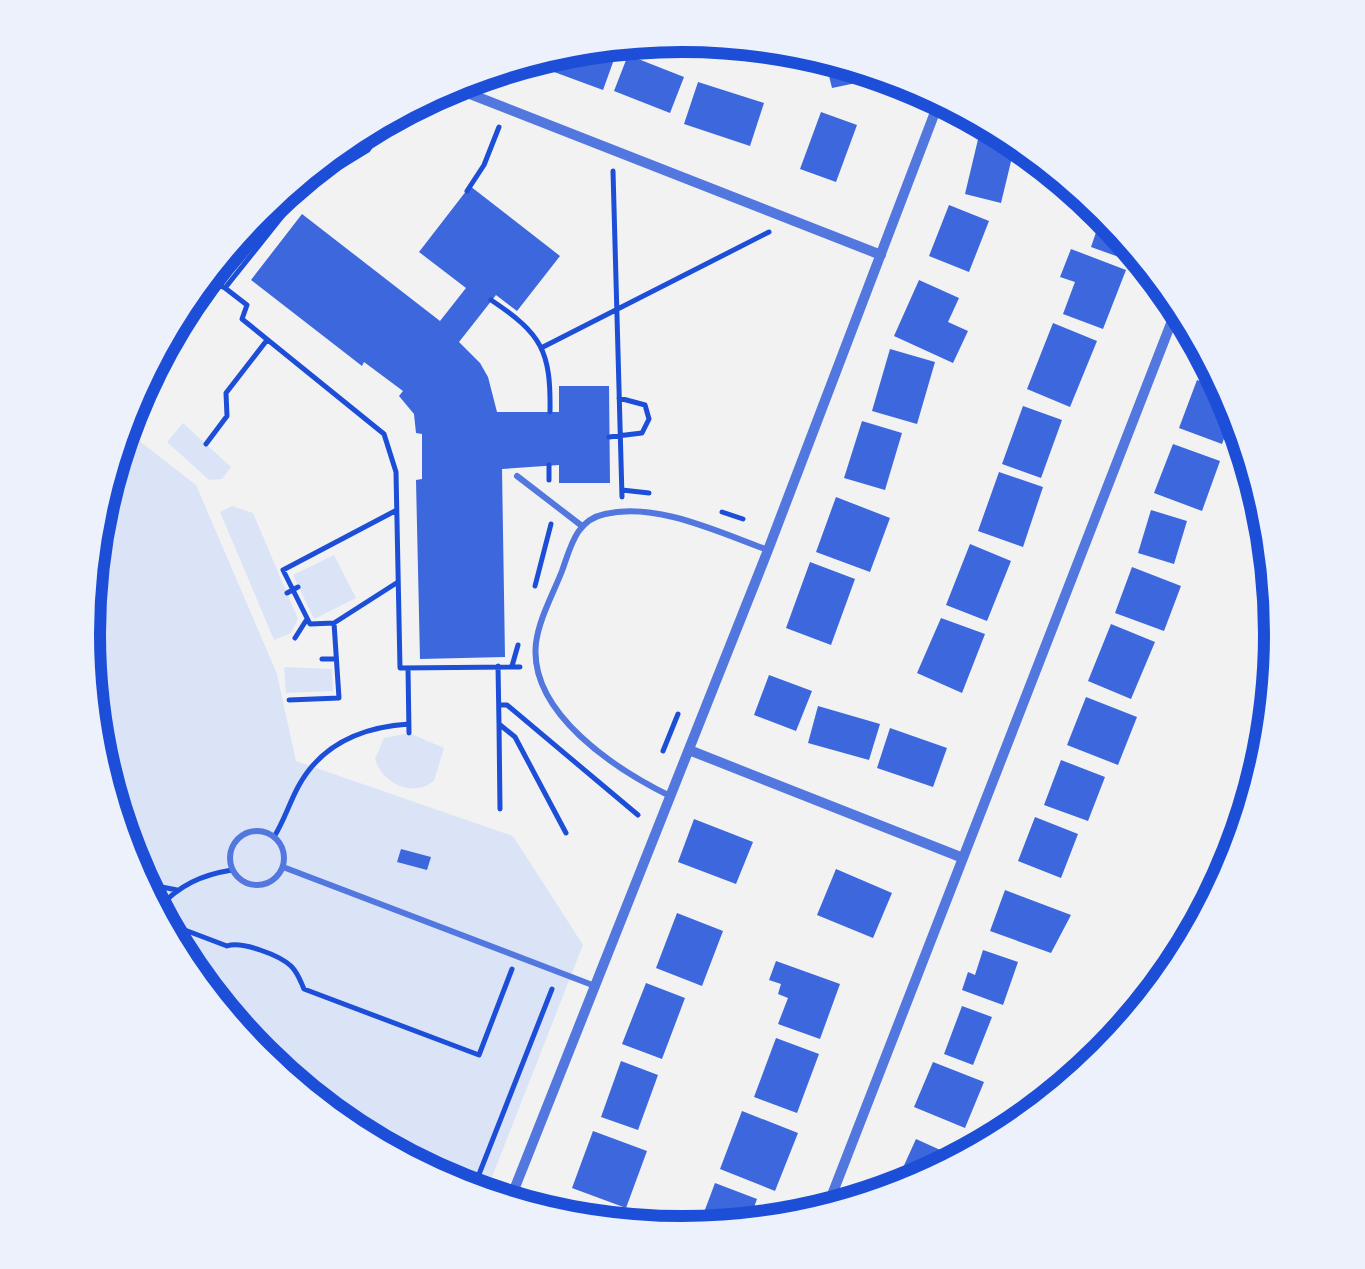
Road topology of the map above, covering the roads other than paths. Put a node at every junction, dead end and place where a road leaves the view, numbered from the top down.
1 (469, 94) edge
2 (936, 111) edge
3 (880, 256) junction
4 (1172, 321) edge
5 (518, 476) dead end
6 (582, 526) junction
7 (768, 550) junction
8 (688, 750) junction
9 (670, 796) junction
10 (963, 858) junction
11 (283, 867) junction
12 (594, 986) junction
13 (513, 1191) edge
14 (831, 1197) edge

1 - 3 street
2 - 3 street
3 - 7 street
4 - 10 street
5 - 6 lane
6 - 7 lane
6 - 9 lane
7 - 8 street
8 - 9 street
8 - 10 street
9 - 12 street
10 - 14 street
11 - 11 lane
11 - 12 lane
12 - 13 street

